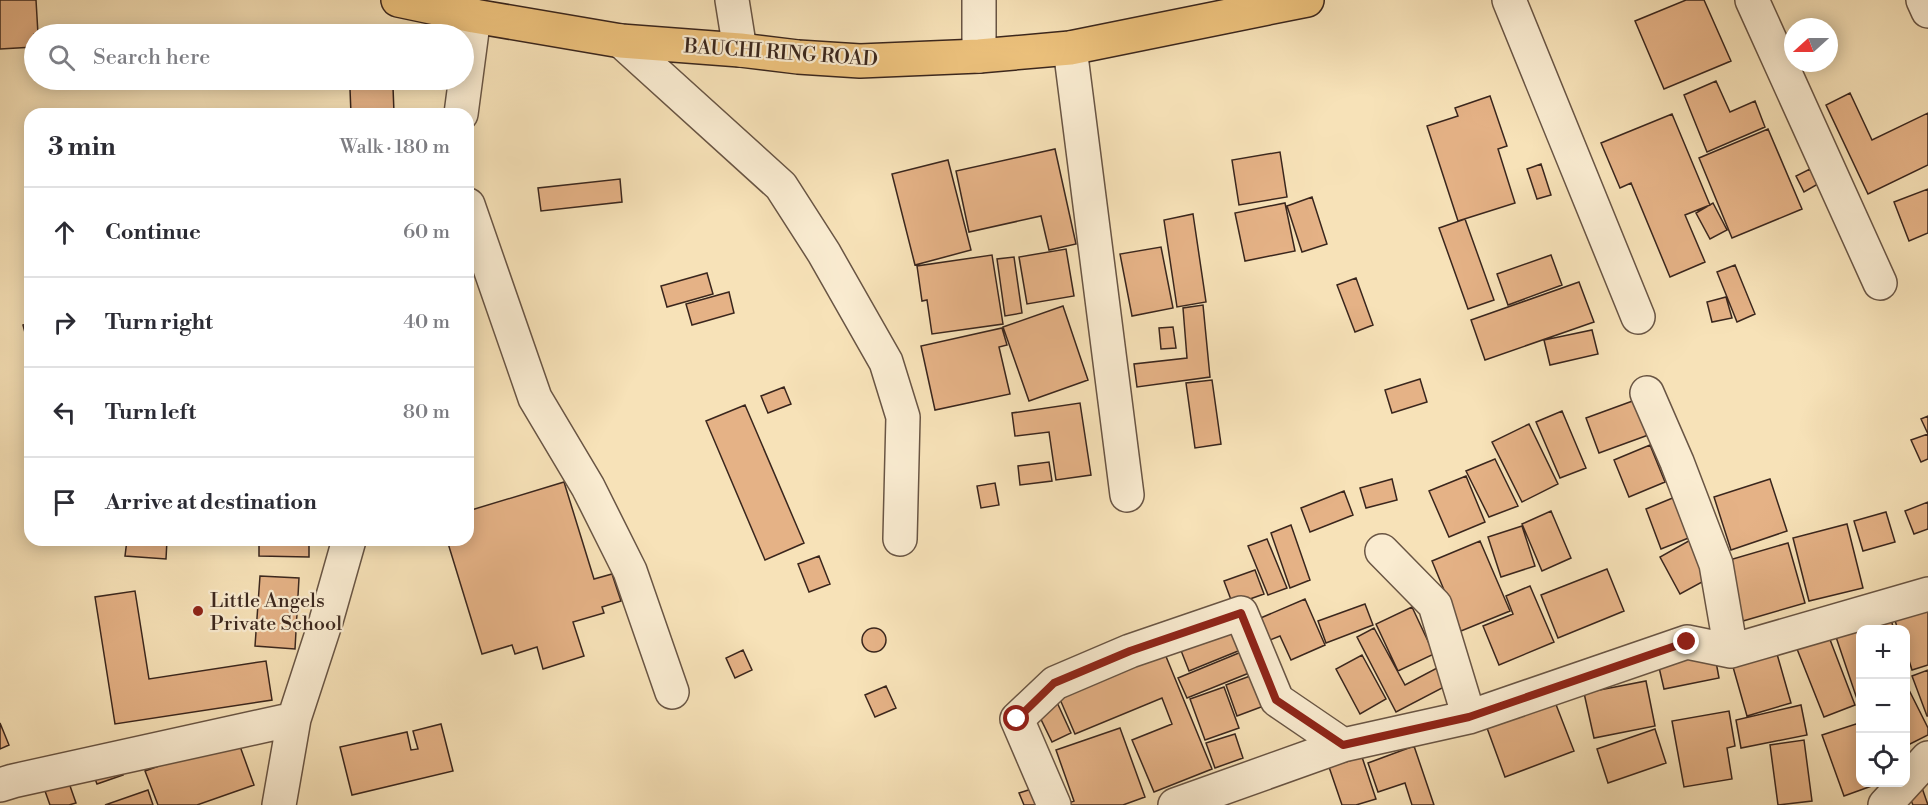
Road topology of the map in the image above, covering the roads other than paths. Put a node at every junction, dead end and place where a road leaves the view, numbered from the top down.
1 (398, 0) edge
2 (732, 0) edge
3 (979, 0) edge
4 (994, 0) edge
5 (1307, 0) edge
6 (1509, 0) edge
7 (1752, 0) edge
8 (1923, 0) edge
9 (1928, 11) edge
10 (474, 16) junction
11 (473, 24) edge
12 (621, 41) junction
13 (1070, 48) junction
14 (740, 50) junction
15 (979, 56) junction
16 (464, 90) edge
17 (462, 108) edge
18 (474, 222) edge
19 (1880, 283) dead end
20 (1638, 317) dead end
21 (1647, 393) dead end
22 (1127, 495) dead end
23 (900, 538) dead end
24 (347, 546) edge
25 (1382, 551) dead end
26 (1928, 594) edge
27 (1731, 651) junction
28 (672, 692) dead end
29 (1469, 717) junction
30 (294, 719) junction
31 (1343, 745) junction
32 (1928, 758) edge
33 (0, 785) edge
34 (279, 805) edge
35 (1054, 805) edge
36 (1175, 805) edge
37 (1886, 805) edge

1 - 10 main road, BAUCHI RING ROAD
2 - 14 street
3 - 4 street
3 - 15 street
5 - 13 main road, BAUCHI RING ROAD
6 - 20 street
7 - 19 street
8 - 9 street
10 - 11 street
10 - 12 main road, BAUCHI RING ROAD
12 - 14 main road, BAUCHI RING ROAD
12 - 23 street
13 - 15 main road, BAUCHI RING ROAD
13 - 22 street
14 - 15 main road, BAUCHI RING ROAD
16 - 17 street
18 - 28 street
21 - 27 street
24 - 30 street
25 - 29 street
26 - 27 street
27 - 29 street
29 - 31 street
30 - 33 street
30 - 34 street
31 - 35 street
31 - 36 street
32 - 37 street

